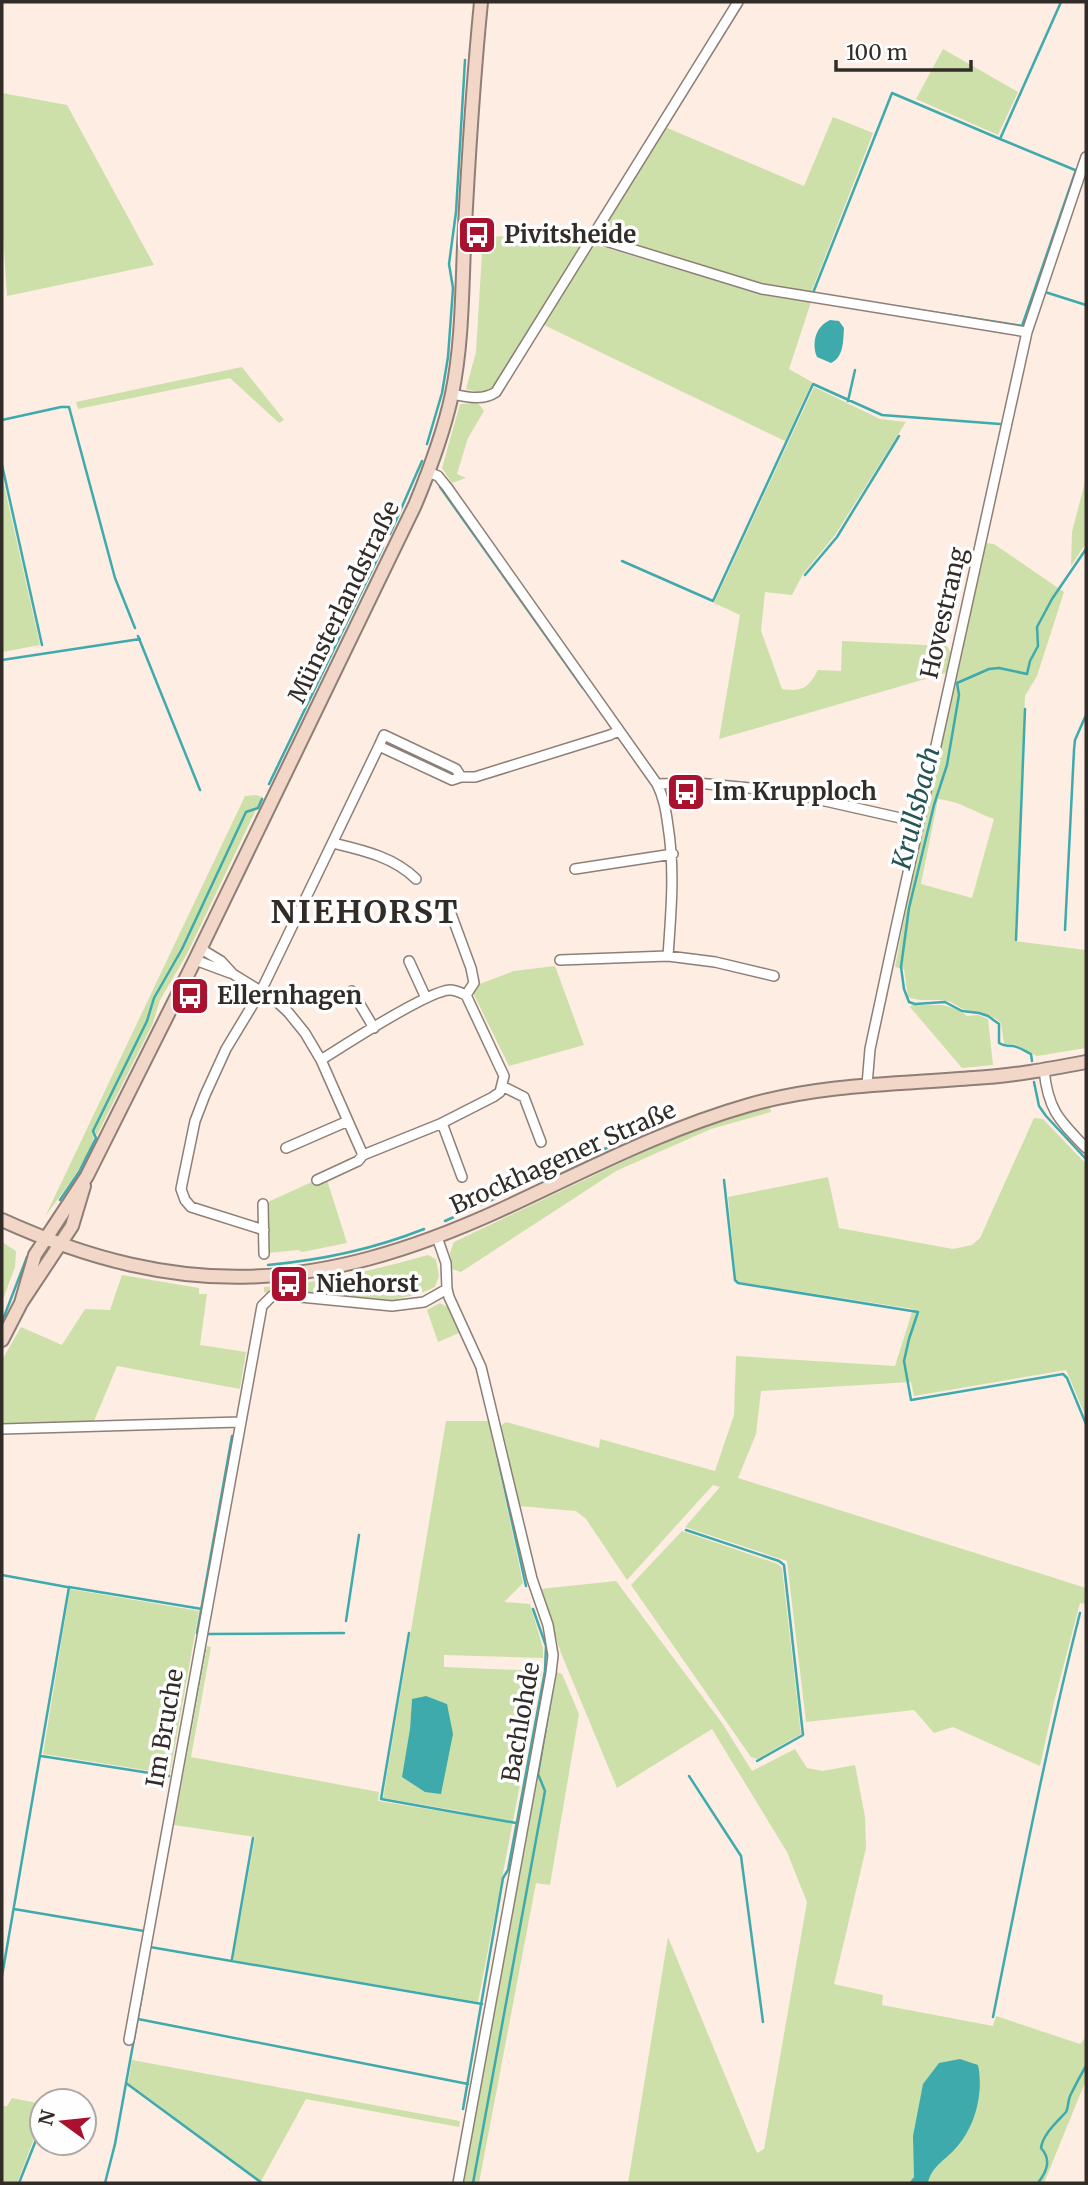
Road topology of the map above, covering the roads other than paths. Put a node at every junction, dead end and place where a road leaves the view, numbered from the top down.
1 (481, 2) edge
2 (738, 2) edge
3 (1086, 157) edge
4 (592, 236) junction
5 (1027, 332) junction
6 (452, 394) junction
7 (428, 472) junction
8 (618, 731) junction
9 (657, 784) junction
10 (918, 822) junction
11 (333, 843) junction
12 (673, 854) junction
13 (575, 869) dead end
14 (416, 879) dead end
15 (450, 911) dead end
16 (198, 954) junction
17 (668, 956) junction
18 (560, 960) dead end
19 (409, 961) dead end
20 (774, 976) dead end
21 (261, 991) junction
22 (352, 991) dead end
23 (466, 995) junction
24 (426, 998) junction
25 (374, 1028) junction
26 (321, 1060) junction
27 (1086, 1062) edge
28 (1044, 1070) junction
29 (867, 1085) junction
30 (502, 1086) junction
31 (348, 1121) junction
32 (442, 1123) junction
33 (541, 1142) dead end
34 (286, 1148) dead end
35 (1086, 1148) edge
36 (363, 1155) junction
37 (87, 1176) junction
38 (462, 1177) dead end
39 (317, 1180) dead end
40 (263, 1204) dead end
41 (2, 1220) edge
42 (264, 1230) junction
43 (437, 1237) junction
44 (45, 1239) junction
45 (61, 1244) junction
46 (264, 1254) dead end
47 (447, 1289) junction
48 (21, 1303) junction
49 (2, 1340) edge
50 (239, 1422) junction
51 (2, 1429) edge
52 (129, 2040) dead end
53 (458, 2183) edge

1 - 6 main road, Münsterlandstraße
2 - 4 street
3 - 5 street, Hovestrang
4 - 5 street
4 - 6 street
5 - 10 street, Hovestrang
6 - 7 main road, Münsterlandstraße
7 - 8 street
7 - 16 main road, Münsterlandstraße
8 - 9 street
8 - 11 street
9 - 10 street
9 - 12 street
10 - 29 street, Hovestrang
11 - 14 street
11 - 21 street
12 - 13 street
12 - 17 street
15 - 23 street
16 - 21 street
16 - 37 main road, Münsterlandstraße
17 - 18 street
17 - 20 street
19 - 24 street
21 - 26 street
21 - 42 street
22 - 25 street
23 - 24 street
23 - 30 street
24 - 25 street
25 - 26 street
26 - 31 street
27 - 28 main road, Brockhagener Straße
28 - 29 main road, Brockhagener Straße
28 - 35 street
29 - 43 main road, Brockhagener Straße
30 - 32 street
30 - 33 street
31 - 34 street
31 - 36 street
32 - 36 street
32 - 38 street
36 - 39 street
37 - 44 main road, Münsterlandstraße
37 - 45 main road, Münsterlandstraße
40 - 42 street
41 - 44 main road
42 - 46 street
43 - 45 main road, Brockhagener Straße
43 - 47 street, Bachlohde
44 - 45 main road, Brockhagener Straße
44 - 48 main road, Münsterlandstraße
45 - 48 main road, Münsterlandstraße
47 - 50 street, Im Bruche
47 - 53 street, Bachlohde
48 - 49 main road
50 - 51 street
50 - 52 street, Im Bruche

